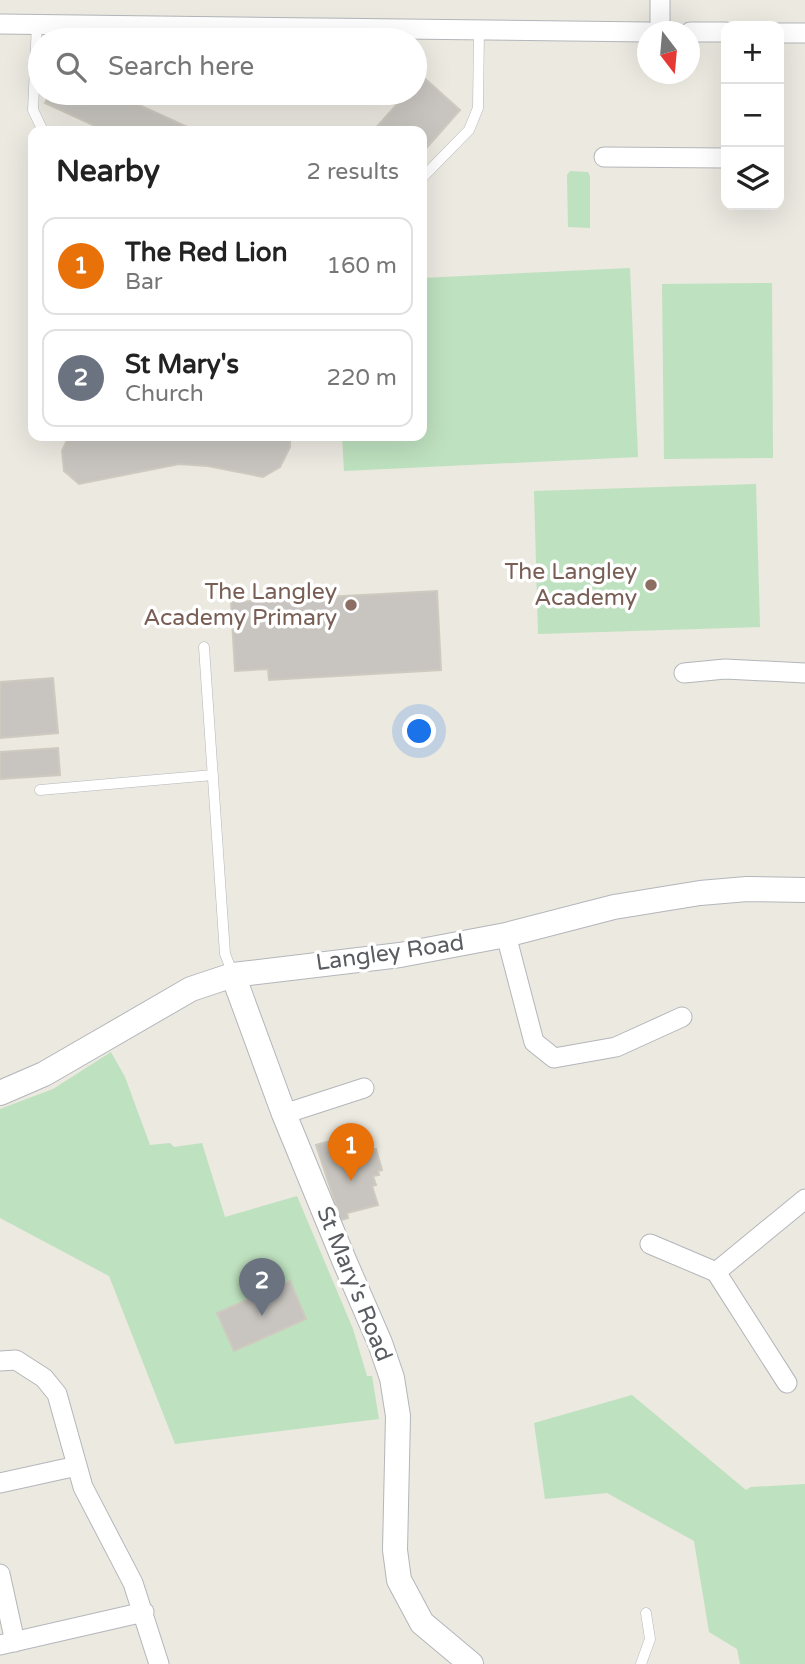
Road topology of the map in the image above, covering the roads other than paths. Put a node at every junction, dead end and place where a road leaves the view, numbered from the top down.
1 (660, 0) edge
2 (660, 21) edge
3 (0, 24) edge
4 (37, 24) junction
5 (37, 28) edge
6 (331, 28) edge
7 (427, 29) edge
8 (478, 30) junction
9 (637, 32) edge
10 (700, 32) edge
11 (721, 32) edge
12 (784, 33) edge
13 (805, 33) edge
14 (33, 105) edge
15 (41, 126) edge
16 (604, 158) dead end
17 (721, 158) edge
18 (427, 173) edge
19 (204, 647) dead end
20 (684, 673) dead end
21 (805, 673) edge
22 (213, 775) junction
23 (40, 790) dead end
24 (805, 890) edge
25 (506, 935) junction
26 (233, 975) junction
27 (682, 1017) dead end
28 (364, 1087) dead end
29 (0, 1093) edge
30 (284, 1114) junction
31 (805, 1199) edge
32 (650, 1244) dead end
33 (716, 1272) junction
34 (0, 1361) edge
35 (787, 1384) dead end
36 (77, 1466) junction
37 (0, 1483) edge
38 (0, 1574) edge
39 (144, 1612) junction
40 (646, 1612) dead end
41 (7, 1643) edge
42 (159, 1664) edge
43 (471, 1664) edge
44 (641, 1664) edge

1 - 2 street
3 - 4 street
4 - 5 lane
4 - 6 street
7 - 8 street
8 - 9 street
8 - 18 lane
10 - 11 street
12 - 13 street
14 - 15 lane
16 - 17 street
19 - 22 lane
20 - 21 street
22 - 23 lane
22 - 26 lane
24 - 25 street, Langley Road
25 - 26 street, Langley Road
25 - 27 street
26 - 29 street, Langley Road
26 - 30 street, St Mary's Road
28 - 30 street
30 - 43 street, St Mary's Road
31 - 33 street
32 - 33 street
33 - 35 street
34 - 36 street
36 - 37 street
36 - 39 street
38 - 41 street
39 - 41 street
39 - 42 street
40 - 44 lane

